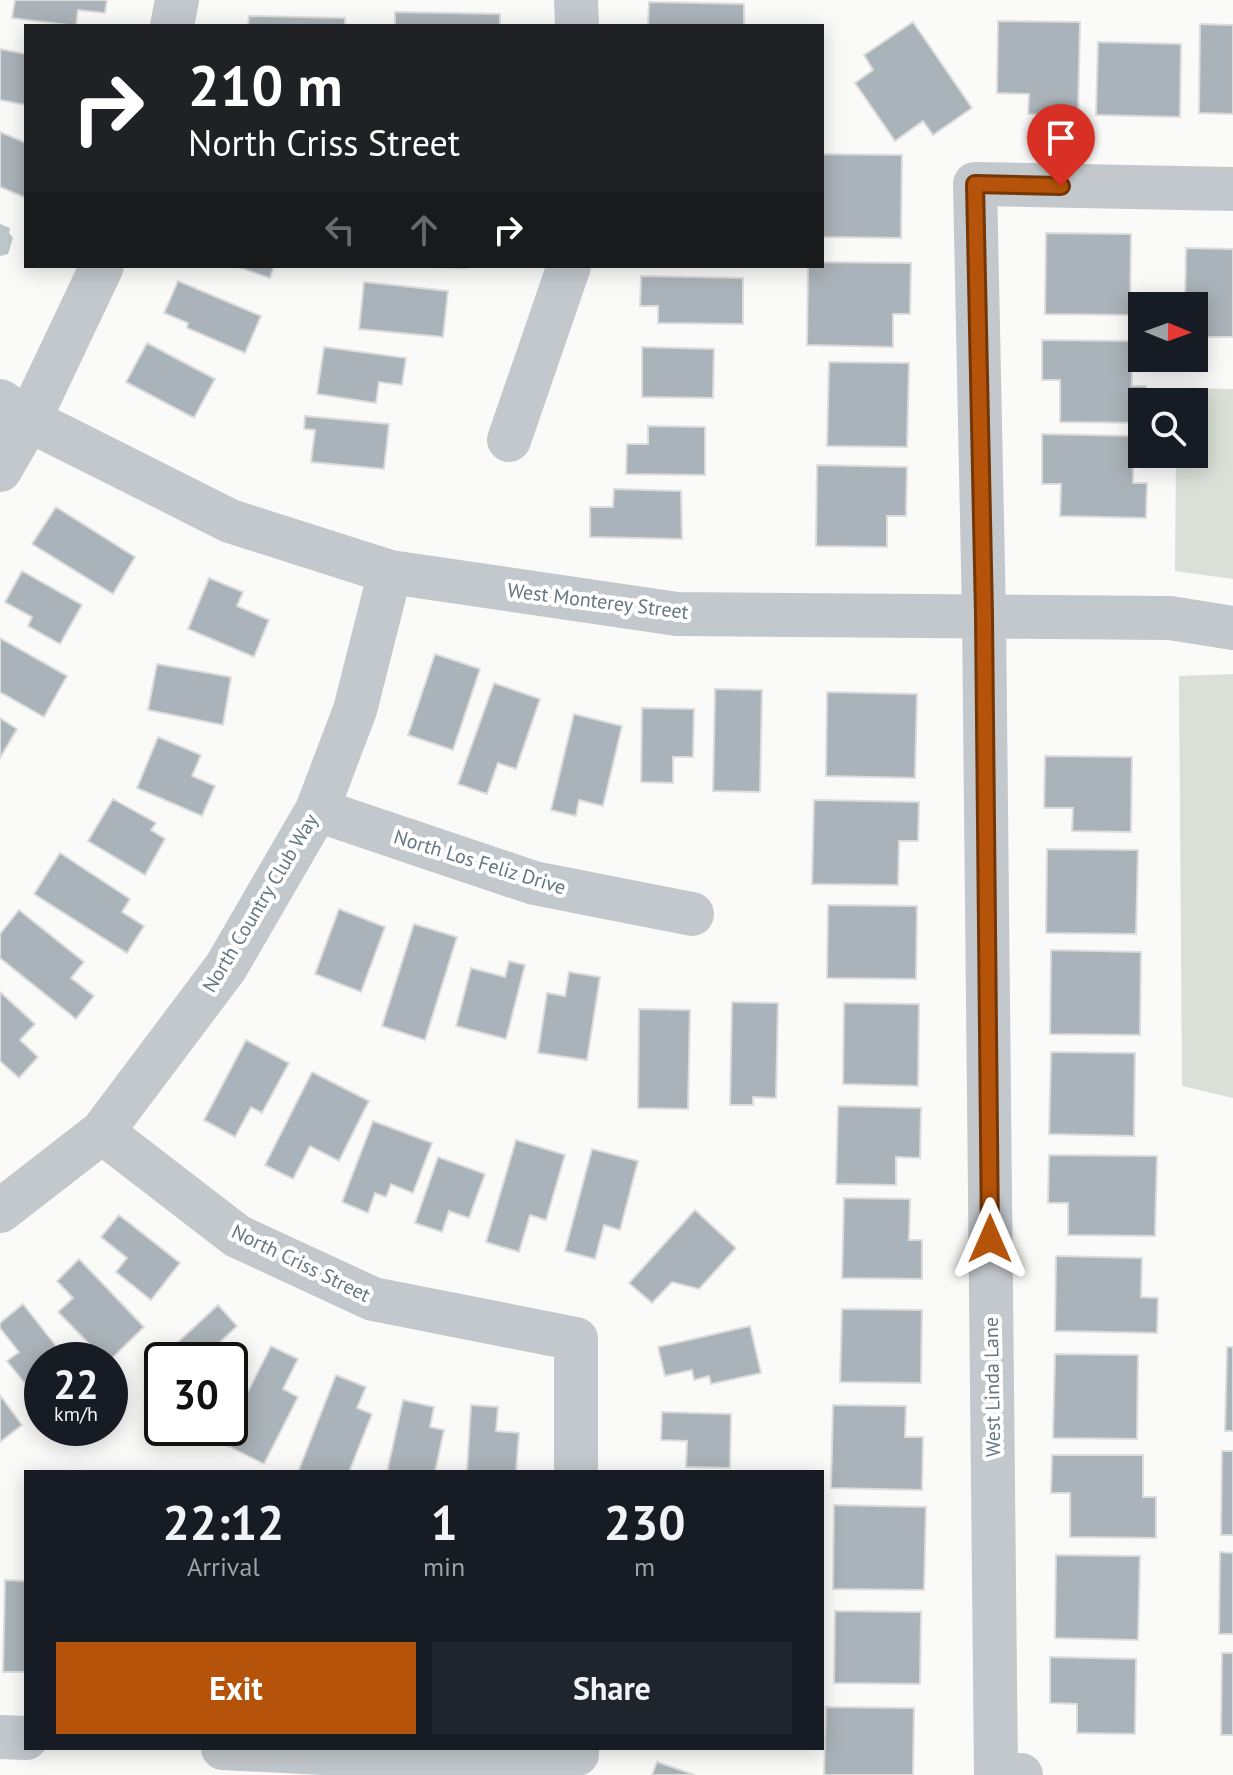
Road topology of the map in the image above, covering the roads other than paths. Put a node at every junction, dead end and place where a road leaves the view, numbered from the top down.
1 (177, 0) edge
2 (576, 0) edge
3 (172, 24) edge
4 (577, 24) edge
5 (1233, 189) edge
6 (101, 268) edge
7 (568, 268) edge
8 (14, 410) edge
9 (509, 440) dead end
10 (0, 470) edge
11 (390, 572) junction
12 (984, 615) junction
13 (1233, 628) edge
14 (317, 810) junction
15 (692, 914) dead end
16 (102, 1132) junction
17 (0, 1211) edge
18 (576, 1470) edge
19 (0, 1737) edge
20 (24, 1738) edge
21 (263, 1750) edge
22 (577, 1751) edge
23 (1008, 1774) edge

1 - 3 street
2 - 4 street
5 - 12 street, West Linda Lane
6 - 8 street
7 - 9 street
8 - 10 street
8 - 11 street, West Monterey Street
11 - 12 street, West Monterey Street
11 - 14 street, North Country Club Way
12 - 13 street, West Monterey Street
12 - 23 street, West Linda Lane
14 - 15 street, North Los Feliz Drive
14 - 16 street, North Country Club Way
16 - 17 street, North Country Club Way
16 - 18 street, North Criss Street
19 - 20 street
21 - 22 street

